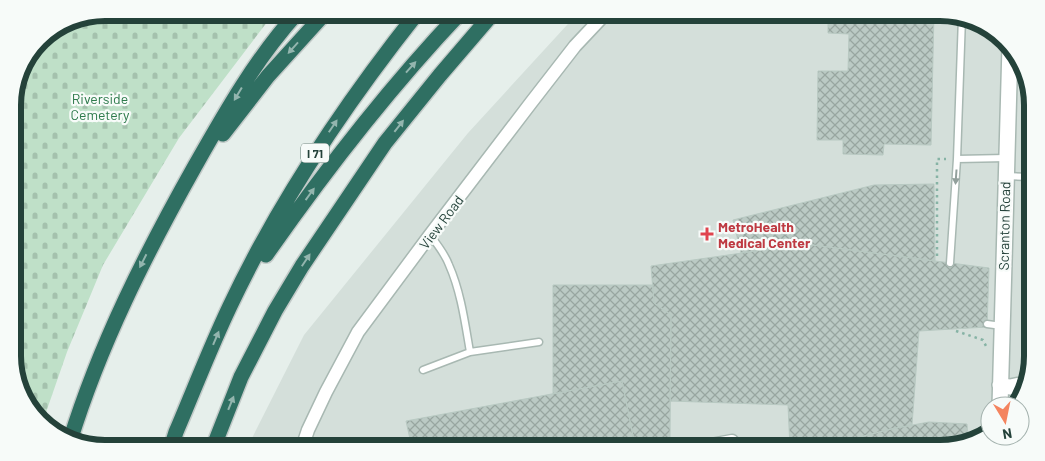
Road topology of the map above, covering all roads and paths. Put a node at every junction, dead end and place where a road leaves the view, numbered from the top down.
1 (290, 21) edge
2 (318, 21) edge
3 (411, 21) edge
4 (453, 21) edge
5 (486, 21) edge
6 (599, 21) edge
7 (962, 25) edge
8 (1010, 59) edge
9 (1006, 158) junction
10 (937, 159) dead end
11 (957, 160) junction
12 (1006, 176) junction
13 (1024, 177) edge
14 (166, 218) junction
15 (430, 235) junction
16 (937, 256) dead end
17 (950, 263) dead end
18 (231, 305) junction
19 (956, 331) dead end
20 (539, 342) dead end
21 (986, 347) dead end
22 (470, 352) junction
23 (423, 370) dead end
24 (1000, 385) junction
25 (1018, 386) edge
26 (1000, 396) edge
27 (73, 433) edge
28 (174, 440) edge
29 (216, 440) edge
30 (305, 440) edge

1 -> 14 highway
2 -> 14 highway
18 -> 3 highway, I 71
18 -> 4 highway
29 -> 5 highway
6 - 15 street, View Road
7 - 11 lane
8 - 9 street, Scranton Road
9 - 11 lane
9 - 12 street, Scranton Road
10 - 16 path
11 -> 17 lane
12 - 13 lane
12 - 24 street, Scranton Road
14 -> 27 highway
15 - 22 lane
15 - 30 street, View Road
28 -> 18 highway, I 71
19 - 21 path
20 - 22 lane
22 - 23 lane
24 - 25 street
24 - 26 street, Scranton Road

